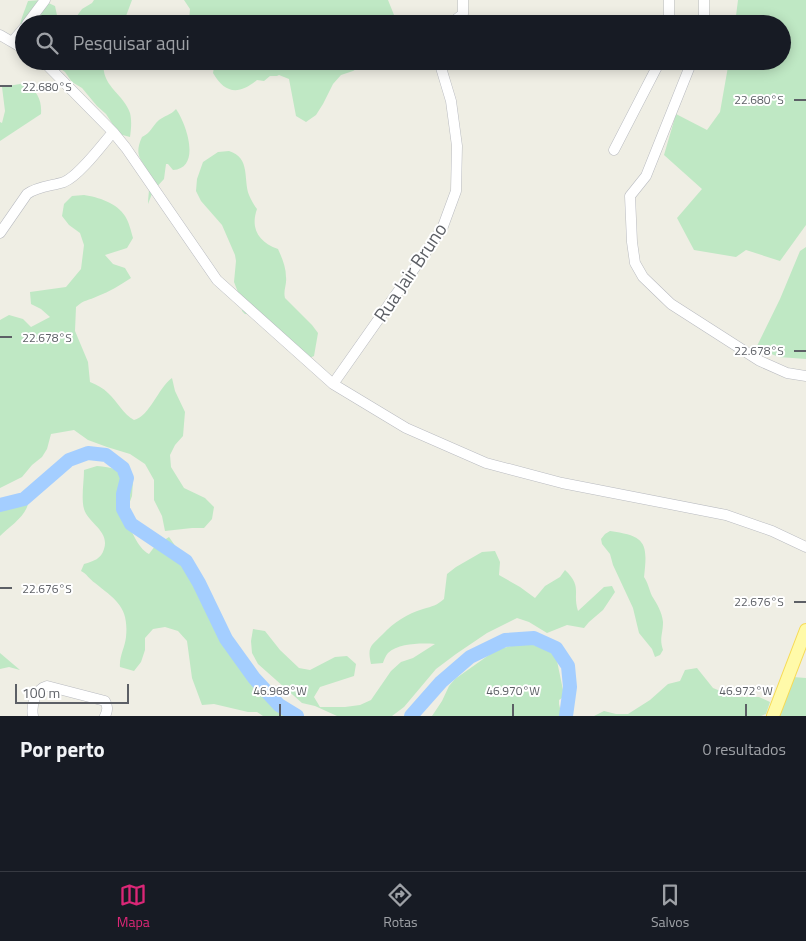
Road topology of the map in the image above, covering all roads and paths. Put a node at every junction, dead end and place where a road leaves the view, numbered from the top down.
1 (45, 0) edge
2 (463, 0) edge
3 (669, 0) edge
4 (704, 0) edge
5 (34, 15) edge
6 (462, 15) edge
7 (669, 15) edge
8 (704, 15) edge
9 (0, 35) edge
10 (15, 38) edge
11 (12, 42) junction
12 (15, 44) edge
13 (52, 70) edge
14 (442, 70) edge
15 (655, 70) edge
16 (688, 70) edge
17 (113, 132) junction
18 (614, 150) dead end
19 (0, 233) edge
20 (806, 376) edge
21 (333, 384) junction
22 (806, 547) edge
23 (806, 630) edge
24 (775, 710) edge
25 (34, 716) edge
26 (105, 716) edge

1 - 5 street
2 - 6 street
3 - 7 street
4 - 8 street
9 - 11 street
10 - 11 street
11 - 12 street
13 - 17 street
14 - 21 street, Rua Jair Bruno
15 - 18 street
16 - 20 street
17 - 19 street
17 - 21 street
21 - 22 street
23 - 24 main road
25 - 26 street

